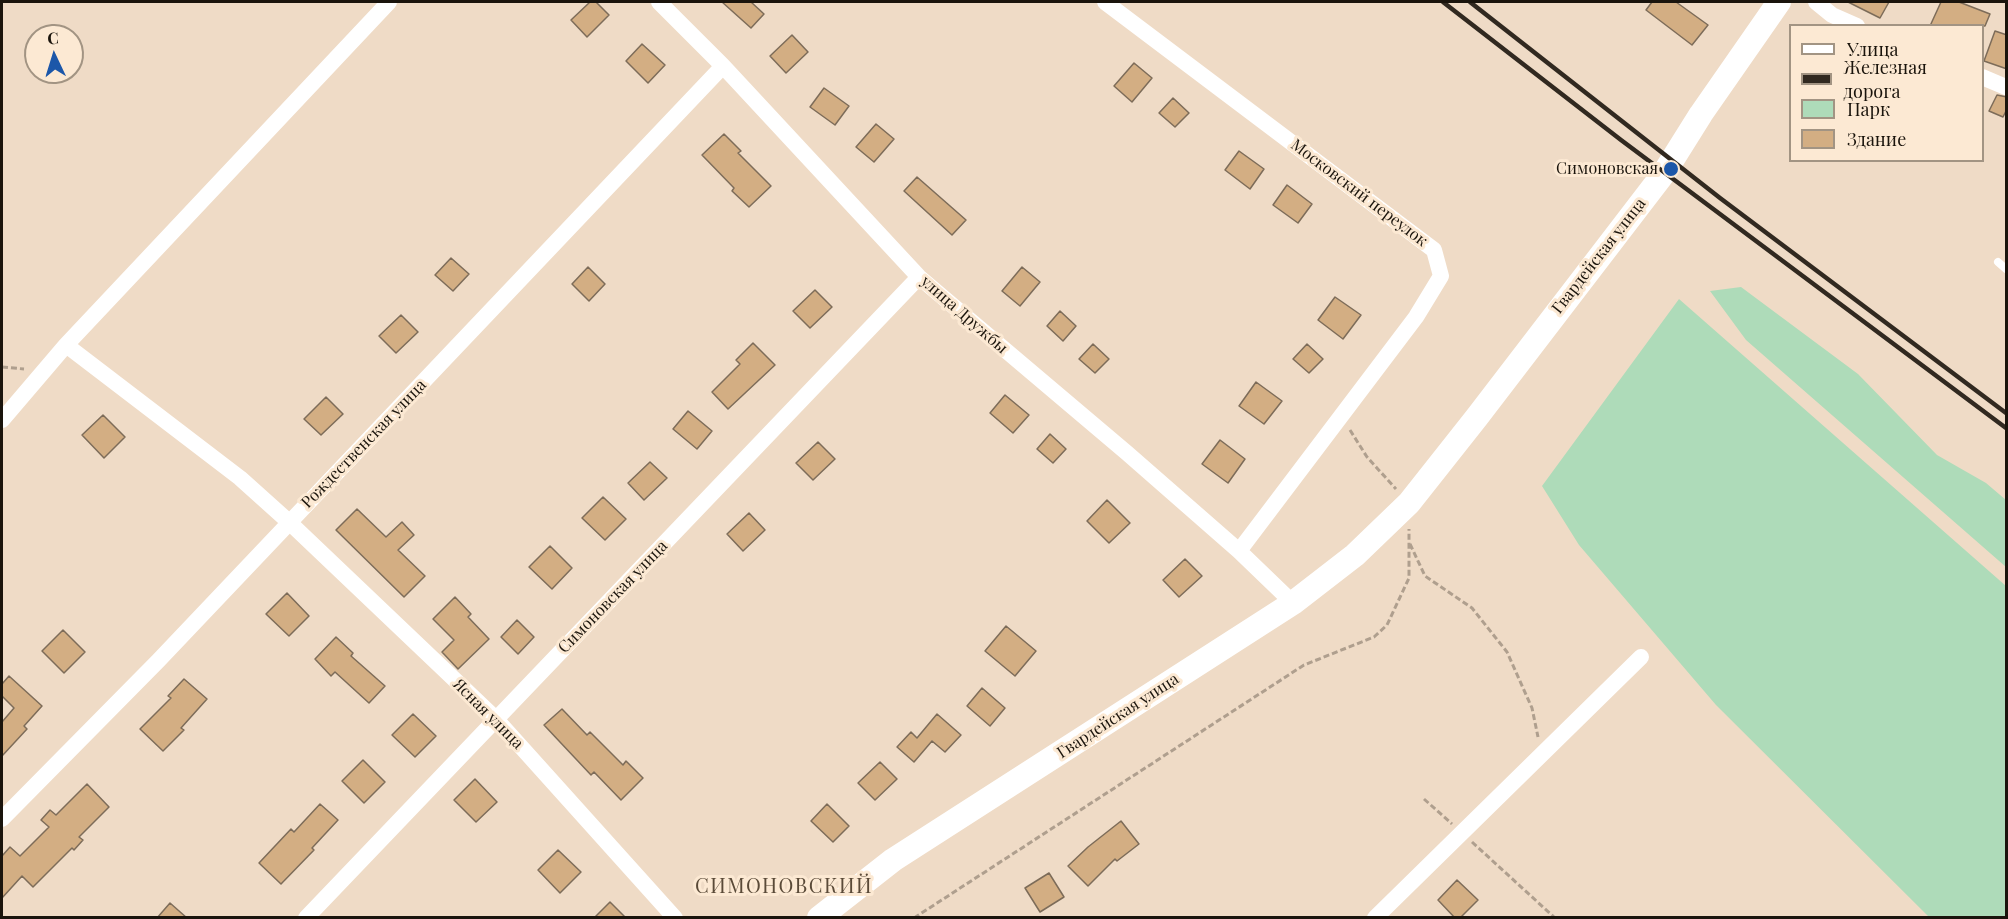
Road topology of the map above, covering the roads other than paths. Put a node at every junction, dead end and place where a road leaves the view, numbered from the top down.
1 (389, 2) edge
2 (659, 2) edge
3 (1105, 2) edge
4 (1779, 2) edge
5 (1816, 2) edge
6 (1852, 24) edge
7 (723, 66) junction
8 (1984, 77) edge
9 (2007, 87) edge
10 (1998, 262) dead end
11 (2007, 269) edge
12 (919, 277) junction
13 (66, 345) junction
14 (2, 420) edge
15 (289, 522) junction
16 (1239, 551) junction
17 (1293, 603) junction
18 (1641, 657) dead end
19 (496, 719) junction
20 (2, 819) edge
21 (306, 918) edge
22 (675, 918) edge
23 (819, 918) edge
24 (1375, 918) edge

1 - 13 street
2 - 7 street, улица Дружбы
3 - 16 street, Московский переулок
4 - 17 street, Гвардейская улица
5 - 6 street
7 - 12 street, улица Дружбы
7 - 15 street, Рождественская улица
8 - 9 street
10 - 11 lane
12 - 16 street, улица Дружбы
12 - 19 street, Симоновская улица
13 - 14 street
13 - 15 street, Ясная улица
15 - 19 street, Ясная улица
15 - 20 street, Рождественская улица
16 - 17 street, улица Дружбы
17 - 23 street, Гвардейская улица
18 - 24 street
19 - 21 street, Симоновская улица
19 - 22 street, Ясная улица

